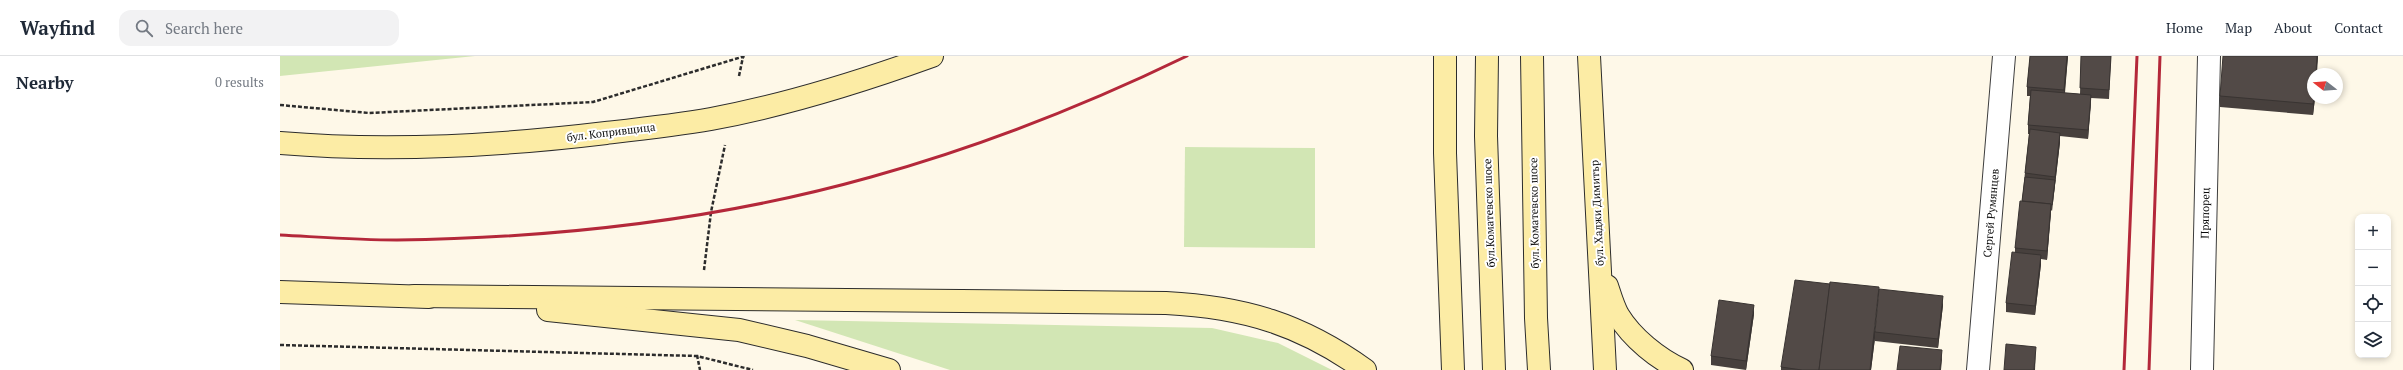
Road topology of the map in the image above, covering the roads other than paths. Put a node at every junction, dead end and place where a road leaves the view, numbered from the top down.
1 (932, 56) edge
2 (1446, 56) edge
3 (1487, 56) edge
4 (1532, 56) edge
5 (1589, 56) edge
6 (2004, 56) edge
7 (2209, 56) edge
8 (280, 143) edge
9 (1600, 268) junction
10 (280, 292) edge
11 (414, 296) junction
12 (889, 370) edge
13 (1365, 370) edge
14 (1453, 370) edge
15 (1494, 370) edge
16 (1540, 370) edge
17 (1605, 370) edge
18 (1682, 370) edge
19 (1978, 370) edge
20 (2202, 370) edge

1 - 8 main road, бул. Копривщица
2 - 14 main road
3 - 15 main road, бул.Коматевско шосе
4 - 16 main road, бул. Коматевско шосе
5 - 9 main road, бул. Хаджи Димитър
6 - 19 street, Сергей Румянцев
7 - 20 street, Пряпорец
9 - 17 main road, бул. Хаджи Димитър
9 - 18 main road
10 - 11 main road
11 - 12 main road
11 - 13 main road

